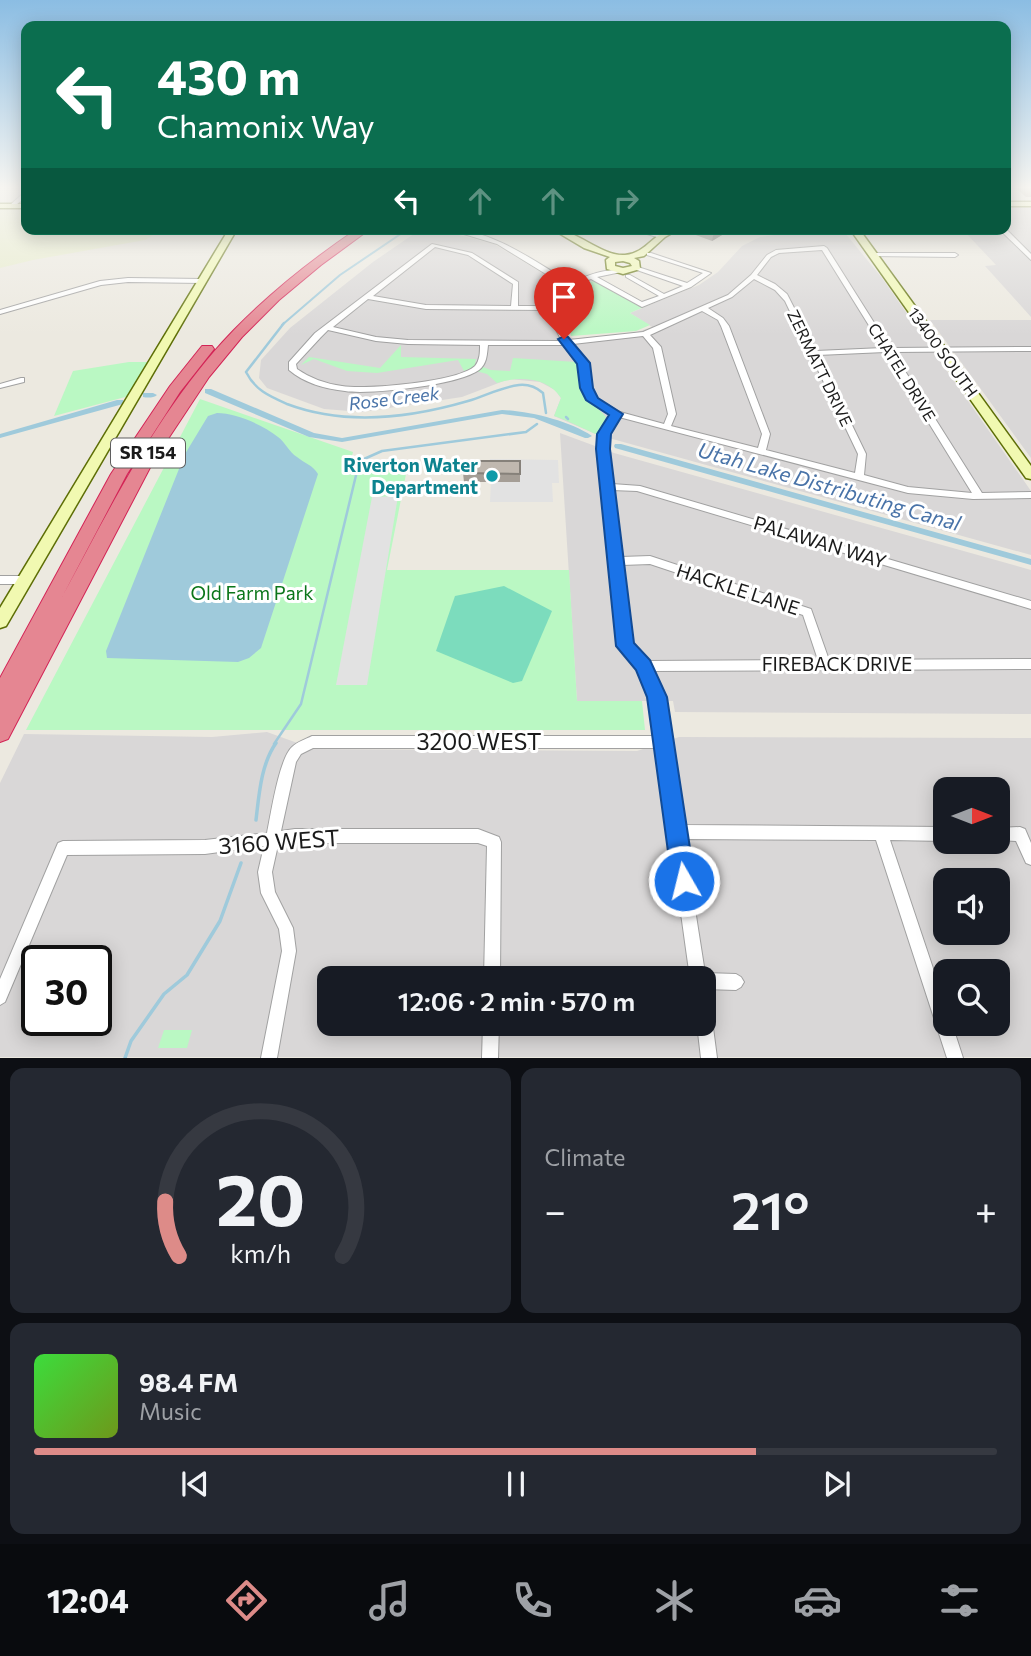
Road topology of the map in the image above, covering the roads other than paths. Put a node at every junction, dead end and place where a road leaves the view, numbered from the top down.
1 (229, 236) edge
2 (341, 236) edge
3 (354, 236) edge
4 (476, 236) edge
5 (569, 236) edge
6 (662, 236) edge
7 (662, 236) edge
8 (667, 236) edge
9 (859, 236) edge
10 (1010, 236) edge
11 (587, 246) junction
12 (598, 250) junction
13 (649, 254) junction
14 (873, 255) junction
15 (955, 255) dead end
16 (1031, 257) edge
17 (621, 258) junction
18 (609, 263) junction
19 (636, 266) junction
20 (623, 273) junction
21 (596, 274) junction
22 (753, 276) junction
23 (203, 281) junction
24 (571, 286) junction
25 (689, 286) junction
26 (664, 296) junction
27 (367, 297) junction
28 (443, 297) dead end
29 (442, 307) junction
30 (514, 307) junction
31 (557, 308) junction
32 (702, 308) junction
33 (0, 312) edge
34 (327, 328) junction
35 (645, 334) junction
36 (484, 343) junction
37 (567, 343) junction
38 (940, 349) junction
39 (1031, 349) edge
40 (890, 351) junction
41 (813, 353) junction
42 (21, 380) dead end
43 (0, 386) edge
44 (617, 414) junction
45 (667, 426) junction
46 (762, 452) junction
47 (1031, 475) edge
48 (859, 477) junction
49 (607, 487) junction
50 (1031, 495) edge
51 (979, 496) junction
52 (615, 561) junction
53 (0, 580) edge
54 (25, 580) junction
55 (1031, 605) edge
56 (0, 622) edge
57 (825, 664) junction
58 (1031, 664) edge
59 (643, 666) junction
60 (0, 699) edge
61 (0, 732) edge
62 (663, 742) junction
63 (677, 832) junction
64 (881, 834) junction
65 (933, 834) edge
66 (1010, 834) edge
67 (271, 839) junction
68 (1031, 858) edge
69 (492, 966) edge
70 (696, 966) edge
71 (716, 981) edge
72 (736, 982) dead end
73 (0, 997) edge
74 (491, 1036) edge
75 (706, 1036) edge
76 (270, 1058) edge
77 (490, 1058) edge
78 (709, 1058) edge
79 (955, 1058) edge

1 - 23 street
2 - 60 highway, SR 154
3 - 61 highway, SR 154
4 - 24 street
5 - 11 street
6 - 12 street
7 - 17 street
8 - 13 street
9 - 14 street, 13400 SOUTH
10 - 16 street
11 - 12 street
11 - 18 street
12 - 17 street
13 - 19 street
13 - 25 street
14 - 15 street
14 - 38 street, 13400 SOUTH
17 - 18 street
17 - 19 street
18 - 20 street
18 - 21 street
19 - 20 street
19 - 25 street
20 - 21 street
20 - 26 street
21 - 24 street
21 - 26 street
22 - 32 street
22 - 40 street, CHATEL DRIVE
22 - 41 street, ZERMATT DRIVE
23 - 33 street
23 - 54 street
24 - 31 street
25 - 26 street
27 - 29 street
27 - 30 street
27 - 34 street
28 - 29 street
29 - 30 street
30 - 31 street
31 - 37 street
32 - 35 street
32 - 46 street
34 - 36 street
34 - 36 street
35 - 37 street
35 - 45 street
36 - 37 street
37 - 44 street
38 - 39 street
38 - 40 street
38 - 47 street, 13400 SOUTH
40 - 41 street
40 - 51 street, CHATEL DRIVE
41 - 48 street, ZERMATT DRIVE
42 - 43 street
44 - 45 street
44 - 49 street
45 - 46 street
46 - 48 street
48 - 51 street
49 - 52 street
49 - 55 street, PALAWAN WAY
50 - 51 street
52 - 57 street, HACKLE LANE
52 - 59 street
53 - 54 street
54 - 56 street
57 - 58 street, FIREBACK DRIVE
57 - 59 street, FIREBACK DRIVE
59 - 62 street
62 - 63 street
62 - 67 street, 3200 WEST
63 - 64 street
63 - 70 street
64 - 65 street
64 - 79 street
66 - 68 street
67 - 69 street, 3160 WEST
67 - 73 street, 3160 WEST
67 - 76 street
71 - 72 street
74 - 77 street
75 - 78 street

